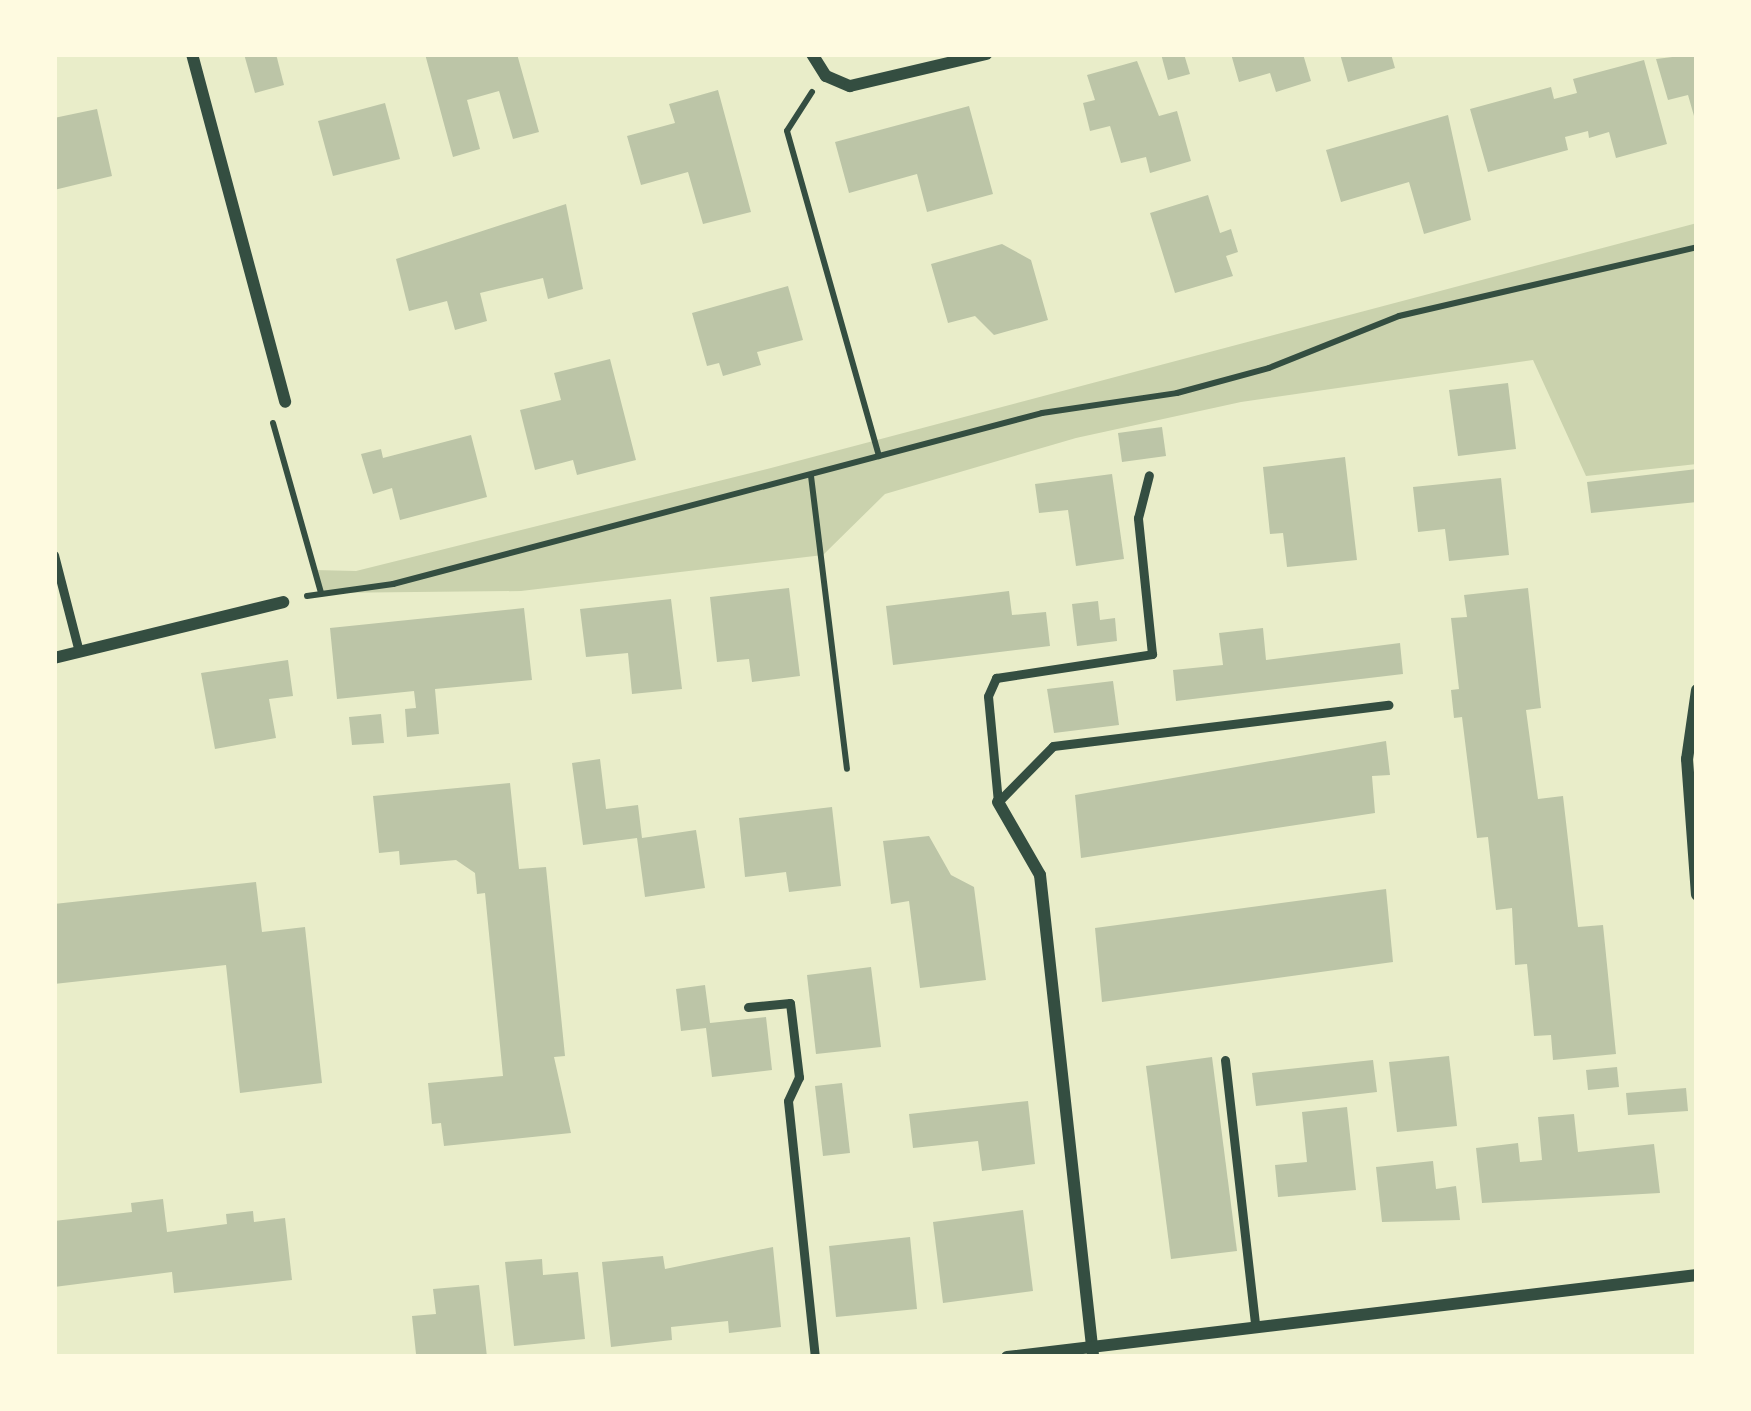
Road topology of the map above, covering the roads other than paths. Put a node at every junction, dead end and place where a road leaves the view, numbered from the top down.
1 (192, 54) edge
2 (812, 54) edge
3 (986, 54) edge
4 (285, 402) road end
5 (1149, 475) dead end
6 (54, 555) edge
7 (283, 602) road end
8 (79, 652) junction
9 (54, 658) edge
10 (1697, 690) edge
11 (1389, 705) dead end
12 (998, 802) junction
13 (1697, 895) edge
14 (748, 1007) dead end
15 (1225, 1060) dead end
16 (1697, 1275) edge
17 (1255, 1324) junction
18 (1093, 1352) edge
19 (815, 1357) edge
20 (1007, 1357) edge

1 - 4 street
2 - 3 street
5 - 12 lane
6 - 8 lane
7 - 8 street
8 - 9 street
10 - 13 street
11 - 12 lane
12 - 18 street
14 - 19 lane
15 - 17 lane
16 - 17 street
17 - 18 street
18 - 20 street

